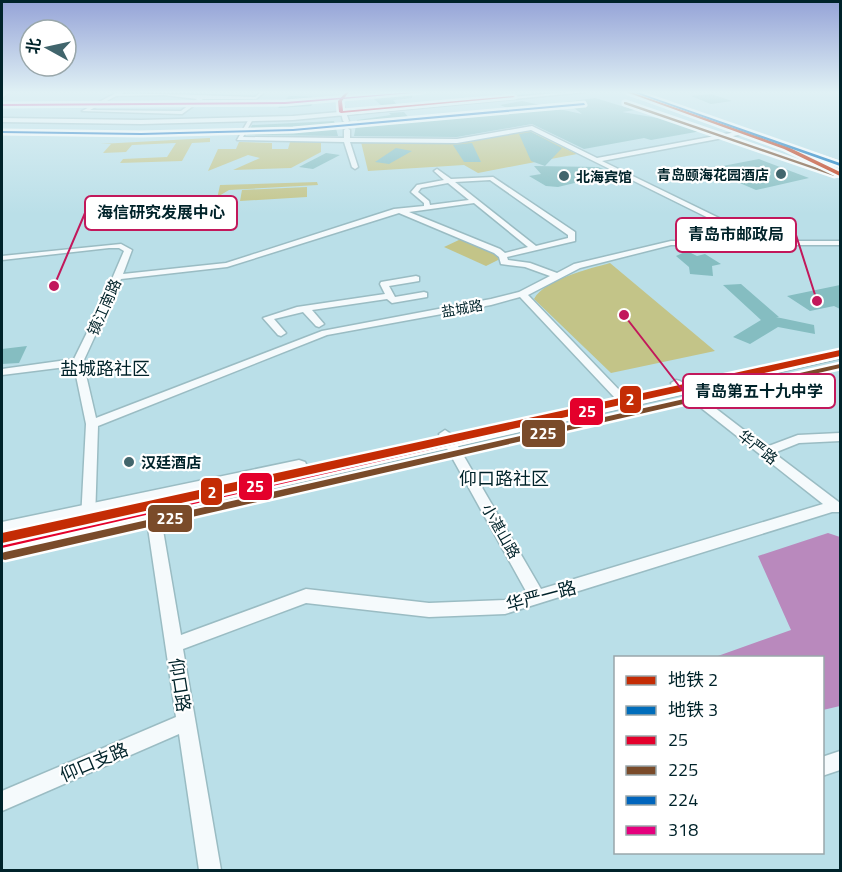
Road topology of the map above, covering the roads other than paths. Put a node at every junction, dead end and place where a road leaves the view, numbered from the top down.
1 (242, 133) edge
2 (347, 133) edge
3 (505, 133) edge
4 (542, 133) edge
5 (743, 133) edge
6 (749, 133) edge
7 (755, 133) edge
8 (347, 141) junction
9 (597, 160) junction
10 (840, 162) edge
11 (355, 167) dead end
12 (437, 171) dead end
13 (448, 181) junction
14 (477, 201) junction
15 (427, 207) junction
16 (401, 211) junction
17 (765, 243) junction
18 (840, 243) edge
19 (534, 248) junction
20 (503, 256) junction
21 (2, 258) edge
22 (554, 275) junction
23 (117, 278) junction
24 (416, 279) dead end
25 (522, 294) junction
26 (424, 295) dead end
27 (390, 296) junction
28 (404, 298) junction
29 (306, 309) junction
30 (413, 316) junction
31 (319, 324) dead end
32 (281, 333) dead end
33 (840, 345) edge
34 (840, 354) edge
35 (78, 362) junction
36 (2, 372) edge
37 (680, 387) junction
38 (619, 396) junction
39 (93, 424) junction
40 (840, 437) edge
41 (448, 438) junction
42 (765, 452) junction
43 (152, 505) junction
44 (837, 508) edge
45 (88, 518) junction
46 (2, 529) edge
47 (2, 544) edge
48 (538, 598) junction
49 (174, 645) junction
50 (186, 722) junction
51 (840, 761) edge
52 (824, 766) edge
53 (2, 801) edge
54 (210, 870) edge

1 - 8 street
2 - 8 street
3 - 8 street
4 - 9 street
5 - 9 street
6 - 10 main road
7 - 10 main road
8 - 11 street
9 - 17 street
12 - 13 street
13 - 14 street
13 - 15 street
13 - 19 street
14 - 15 street
14 - 19 street
15 - 16 street
16 - 20 street
16 - 23 street
17 - 18 street, 盐城路
17 - 22 street, 盐城路
19 - 20 street
20 - 22 street
21 - 23 street, 镇江南路
22 - 25 street, 盐城路
23 - 35 street, 镇江南路
24 - 27 street
25 - 30 street, 盐城路
25 - 38 street
26 - 28 street
27 - 28 street
27 - 29 street
28 - 30 street
29 - 31 street
29 - 32 street
30 - 39 street, 盐城路
33 - 37 main road
34 - 37 main road
35 - 36 street
35 - 39 street
37 - 38 main road
37 - 41 main road
37 - 42 street, 华严路
38 - 41 main road
39 - 45 street
40 - 42 street
41 - 43 main road
41 - 48 street, 小湛山路
42 - 44 street, 华严路
43 - 45 main road
43 - 49 street, 仰口路
44 - 48 street, 华严一路
45 - 46 main road
45 - 47 main road
48 - 49 street, 华严一路
49 - 50 street, 仰口路
50 - 53 street, 仰口支路
50 - 54 street, 仰口路
51 - 52 street

